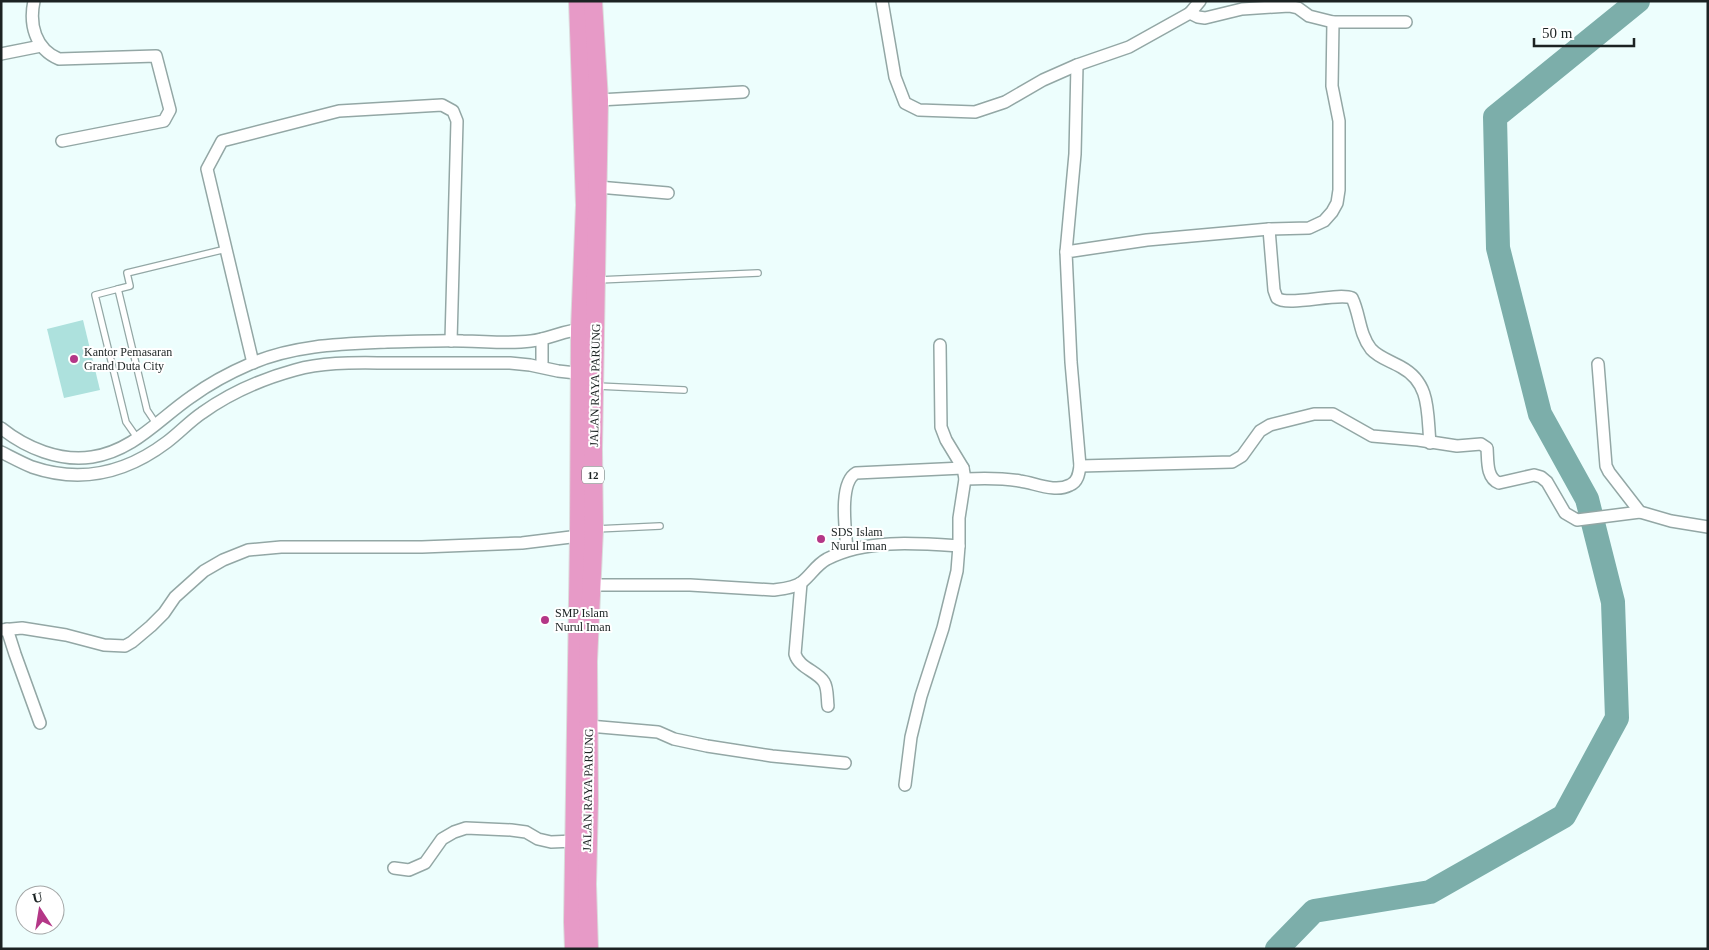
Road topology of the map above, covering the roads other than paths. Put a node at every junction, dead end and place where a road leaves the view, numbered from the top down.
1 (34, 1) edge
2 (578, 1) edge
3 (593, 1) edge
4 (882, 1) edge
5 (1200, 1) edge
6 (1190, 13) junction
7 (1332, 22) junction
8 (1406, 22) dead end
9 (41, 46) junction
10 (1, 54) edge
11 (1076, 65) junction
12 (744, 92) dead end
13 (599, 100) junction
14 (62, 141) dead end
15 (598, 187) junction
16 (668, 193) dead end
17 (1269, 229) junction
18 (226, 249) junction
19 (1066, 252) junction
20 (758, 273) dead end
21 (597, 280) junction
22 (118, 289) junction
23 (588, 330) junction
24 (542, 338) junction
25 (451, 341) junction
26 (511, 342) junction
27 (940, 345) dead end
28 (292, 350) junction
29 (252, 363) junction
30 (510, 363) junction
31 (1598, 364) dead end
32 (542, 366) junction
33 (296, 369) junction
34 (590, 378) junction
35 (684, 390) dead end
36 (157, 425) junction
37 (1, 428) edge
38 (138, 439) junction
39 (1430, 443) junction
40 (1, 452) edge
41 (151, 454) junction
42 (1080, 466) junction
43 (964, 473) junction
44 (1634, 513) junction
45 (660, 526) dead end
46 (1708, 527) edge
47 (587, 533) junction
48 (958, 546) junction
49 (847, 550) junction
50 (801, 583) junction
51 (591, 585) junction
52 (4, 629) edge
53 (828, 706) dead end
54 (40, 723) dead end
55 (589, 726) junction
56 (845, 763) dead end
57 (582, 765) junction
58 (905, 785) dead end
59 (574, 842) junction
60 (394, 868) dead end
61 (574, 949) edge
62 (589, 949) edge

1 - 9 street
2 - 23 highway, JALAN RAYA PARUNG / 12
3 - 13 highway, JALAN RAYA PARUNG / 12
4 - 11 street
5 - 6 street
6 - 7 street
6 - 11 street
7 - 8 street
7 - 17 street
9 - 10 street
9 - 14 street
11 - 19 street
12 - 13 street
13 - 15 highway, JALAN RAYA PARUNG / 12
15 - 16 street
15 - 21 highway, JALAN RAYA PARUNG / 12
17 - 19 street
17 - 39 street
18 - 22 lane
18 - 25 street
18 - 29 street
19 - 42 street
20 - 21 lane
21 - 23 highway, JALAN RAYA PARUNG / 12
22 - 36 lane
22 - 38 lane
23 - 24 street
23 - 34 highway, JALAN RAYA PARUNG / 12
24 - 26 street
24 - 32 street
25 - 26 street
25 - 28 street
26 - 30 street
27 - 43 street
28 - 29 street
28 - 33 street
29 - 36 street
30 - 32 street
30 - 33 street
31 - 44 street
32 - 34 street
33 - 41 street
34 - 35 lane
34 - 47 highway, JALAN RAYA PARUNG / 12
36 - 38 street
37 - 38 street
38 - 41 street
39 - 42 street
39 - 44 street
40 - 41 street
42 - 43 street
43 - 48 street
43 - 49 street
44 - 46 street
45 - 47 lane
47 - 51 highway, JALAN RAYA PARUNG / 12
47 - 52 street
47 - 57 highway, JALAN RAYA PARUNG / 12
48 - 49 street
48 - 58 street
49 - 50 street
50 - 51 street
50 - 53 street
51 - 55 highway, JALAN RAYA PARUNG / 12
52 - 54 street
55 - 56 street
55 - 57 highway, JALAN RAYA PARUNG / 12
57 - 59 highway, JALAN RAYA PARUNG / 12
57 - 62 highway, JALAN RAYA PARUNG / 12
59 - 60 street
59 - 61 highway, JALAN RAYA PARUNG / 12

